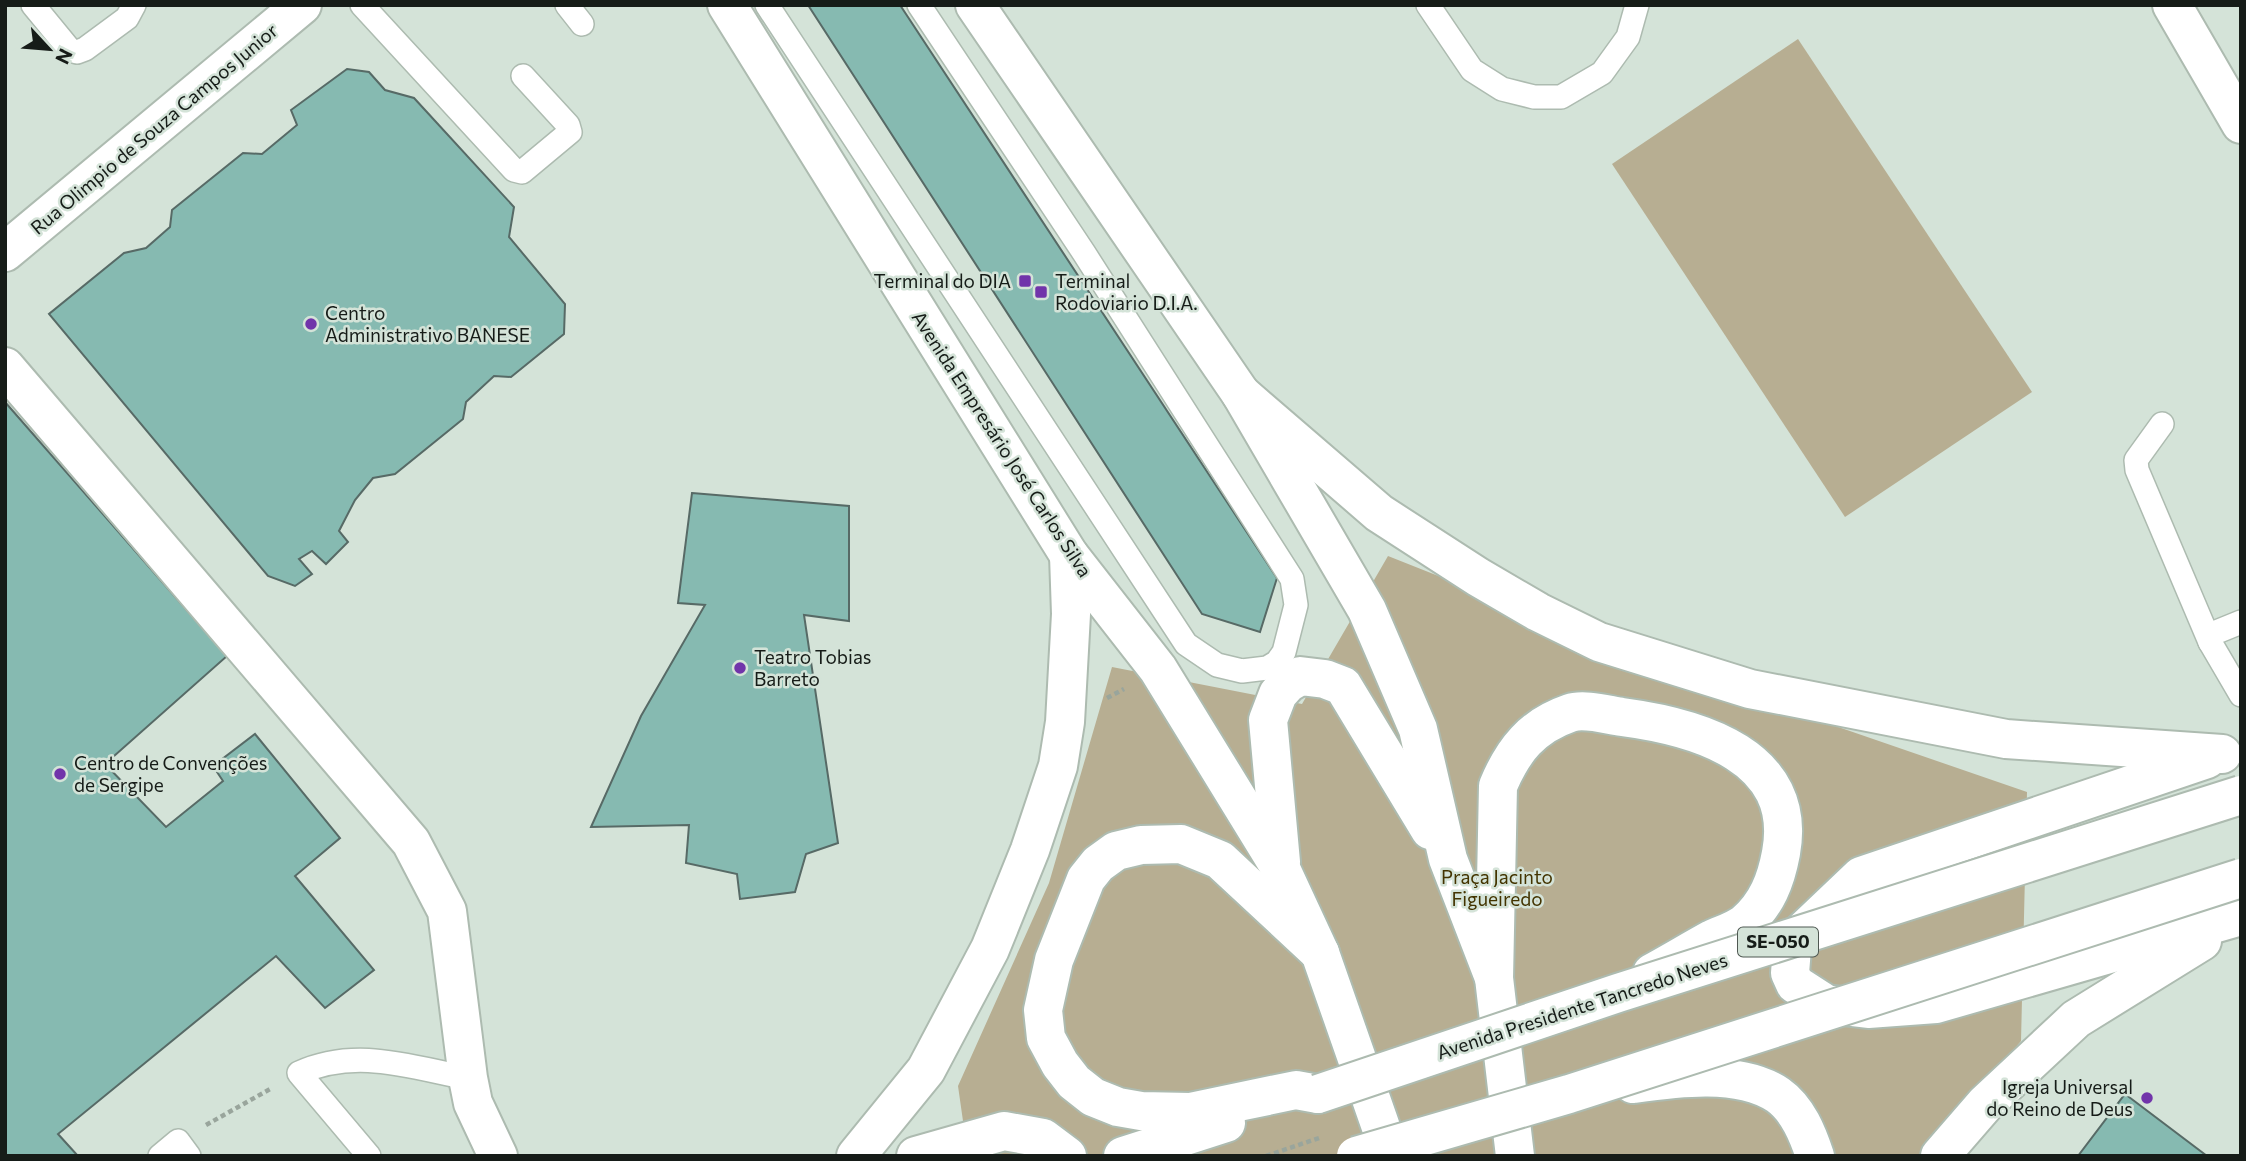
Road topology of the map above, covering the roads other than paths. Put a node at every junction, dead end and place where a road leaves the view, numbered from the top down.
1 (33, 5) edge
2 (134, 5) edge
3 (362, 5) edge
4 (567, 5) edge
5 (727, 5) edge
6 (767, 5) edge
7 (919, 5) edge
8 (975, 5) edge
9 (1428, 5) edge
10 (1637, 5) edge
11 (2172, 5) edge
12 (285, 10) edge
13 (582, 24) dead end
14 (523, 76) dead end
15 (2241, 124) edge
16 (5, 251) edge
17 (5, 367) edge
18 (1241, 394) junction
19 (2162, 424) dead end
20 (1069, 555) junction
21 (2241, 622) edge
22 (2210, 642) junction
23 (1286, 676) junction
24 (2241, 695) edge
25 (2232, 750) edge
26 (2241, 795) edge
27 (1448, 859) junction
28 (1282, 871) junction
29 (2241, 878) edge
30 (2241, 916) edge
31 (1320, 953) junction
32 (1494, 978) junction
33 (1618, 993) junction
34 (468, 1078) junction
35 (1318, 1094) junction
36 (1569, 1094) junction
37 (184, 1148) edge
38 (160, 1156) edge
39 (369, 1156) edge
40 (498, 1156) edge
41 (856, 1156) edge
42 (916, 1156) edge
43 (1067, 1156) edge
44 (1124, 1156) edge
45 (1356, 1156) edge
46 (1391, 1156) edge
47 (1515, 1156) edge
48 (1815, 1156) edge
49 (1940, 1156) edge

1 - 2 lane
3 - 14 lane
4 - 13 lane
5 - 20 main road, Avenida Empresário José Carlos Silva
6 - 23 lane
7 - 23 lane
8 - 18 main road
9 - 10 lane
11 - 15 main road
12 - 16 main road, Rua Olimpio de Souza Campos Junior
17 - 34 main road
18 - 25 main road
18 - 27 main road
19 - 22 lane
20 - 28 main road, Avenida Empresário José Carlos Silva
20 - 41 main road
21 - 22 lane
22 - 24 lane
23 - 27 main road
23 - 28 main road
25 - 30 main road
26 - 33 main road, Avenida Presidente Tancredo Neves / SE-050, bridge
27 - 32 main road
28 - 31 main road, Avenida Empresário José Carlos Silva
29 - 36 main road, bridge
30 - 49 main road
31 - 35 main road
31 - 46 main road, Avenida Empresário José Carlos Silva
32 - 33 main road, bridge
32 - 47 main road
33 - 35 main road, Avenida Presidente Tancredo Neves / SE-050, bridge
34 - 39 lane
34 - 40 main road
35 - 44 main road, Avenida Presidente Tancredo Neves
36 - 45 main road, bridge
36 - 48 main road, bridge
37 - 38 lane
42 - 43 main road

